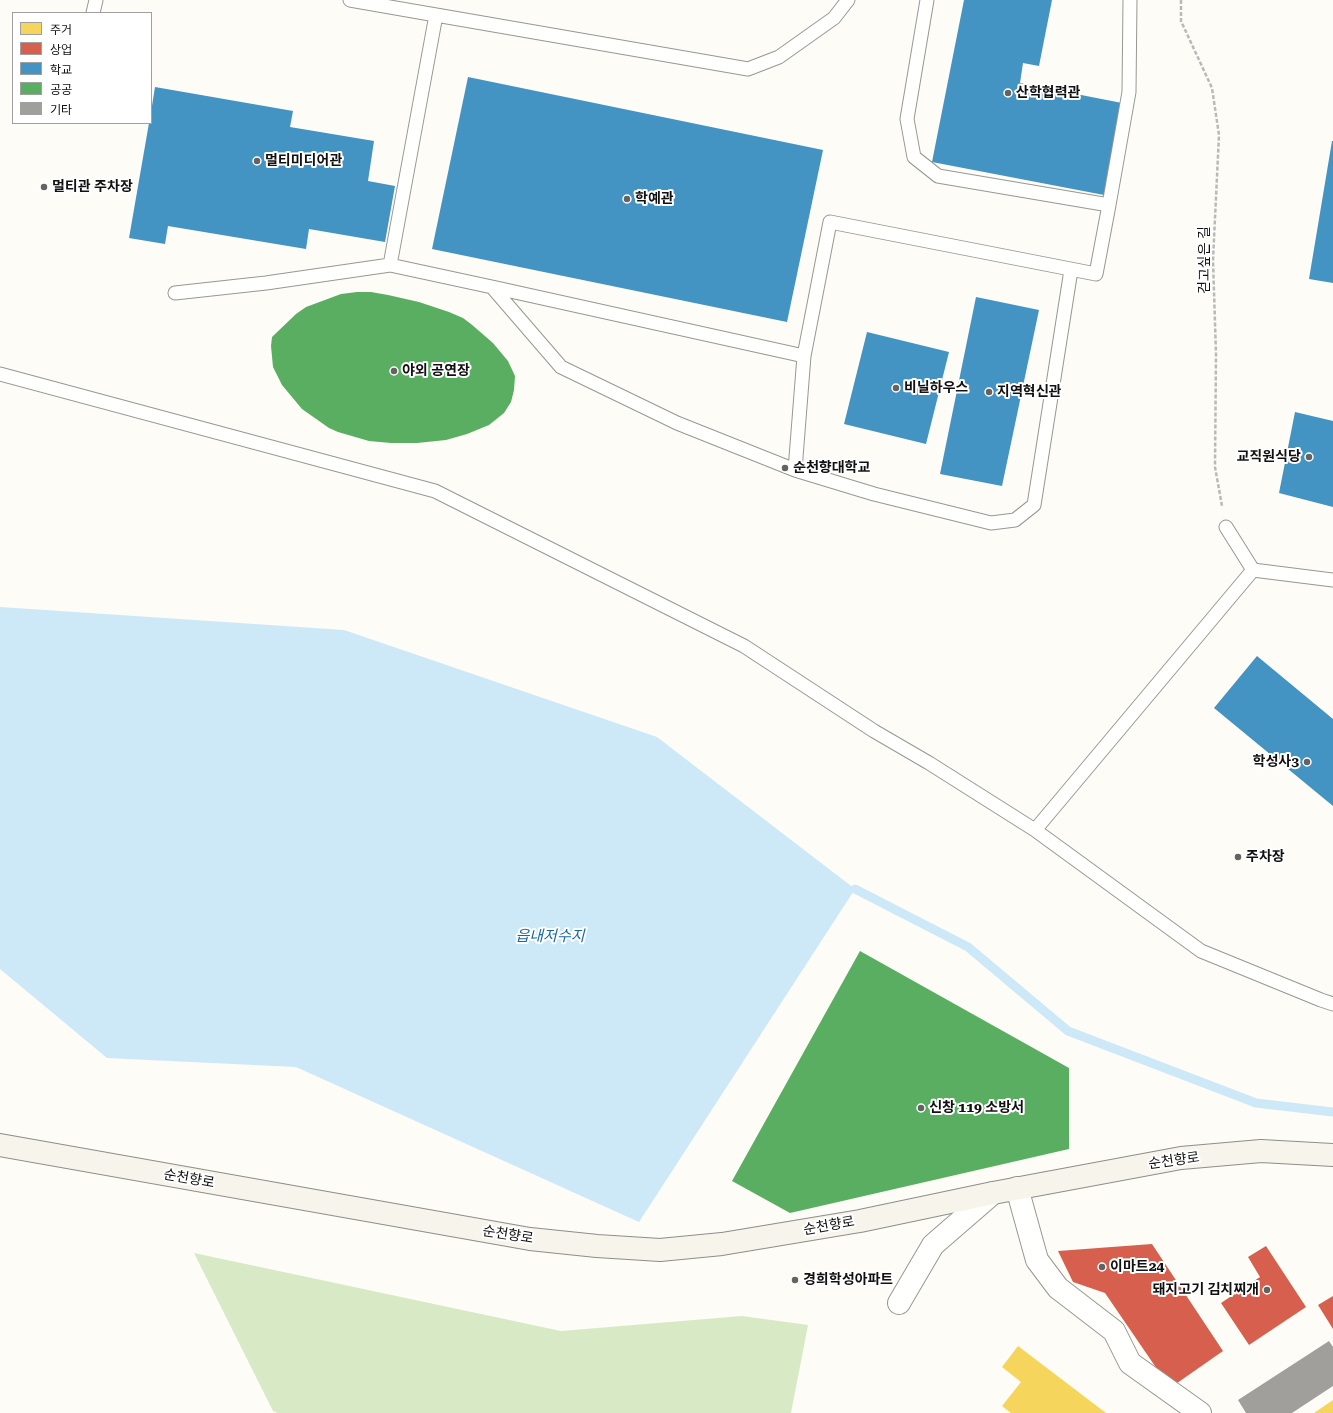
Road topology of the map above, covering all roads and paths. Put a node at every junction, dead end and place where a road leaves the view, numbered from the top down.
1 (96, 0) edge
2 (350, 0) edge
3 (848, 0) edge
4 (926, 0) edge
5 (1130, 0) edge
6 (1181, 0) edge
7 (93, 12) edge
8 (436, 15) junction
9 (1109, 205) junction
10 (390, 265) junction
11 (1071, 270) junction
12 (492, 287) junction
13 (175, 293) dead end
14 (804, 356) junction
15 (0, 374) edge
16 (795, 470) junction
17 (1226, 527) joint
18 (1253, 570) junction
19 (1333, 580) edge
20 (1035, 830) junction
21 (1333, 1004) edge
22 (0, 1146) edge
23 (36, 1152) junction
24 (0, 1154) edge
25 (1333, 1155) edge
26 (1018, 1188) junction
27 (993, 1193) junction
28 (899, 1303) dead end
29 (1200, 1413) edge

1 - 7 lane
2 - 8 lane
3 - 8 lane
4 - 9 lane
5 - 9 lane
6 - 17 path, 걷고싶은 길
8 - 10 lane
9 - 11 lane
10 - 12 lane
10 - 13 lane
11 - 14 lane
11 - 16 lane
12 - 14 lane
12 - 16 lane
14 - 16 lane
15 - 20 lane
17 - 18 lane
18 - 19 lane
18 - 20 lane
20 - 21 lane
22 - 23 main road, 순천향로
23 - 24 main road
23 - 27 main road, 순천향로
25 - 26 main road, 순천향로
26 - 27 main road, 순천향로
26 - 29 street
27 - 28 street

